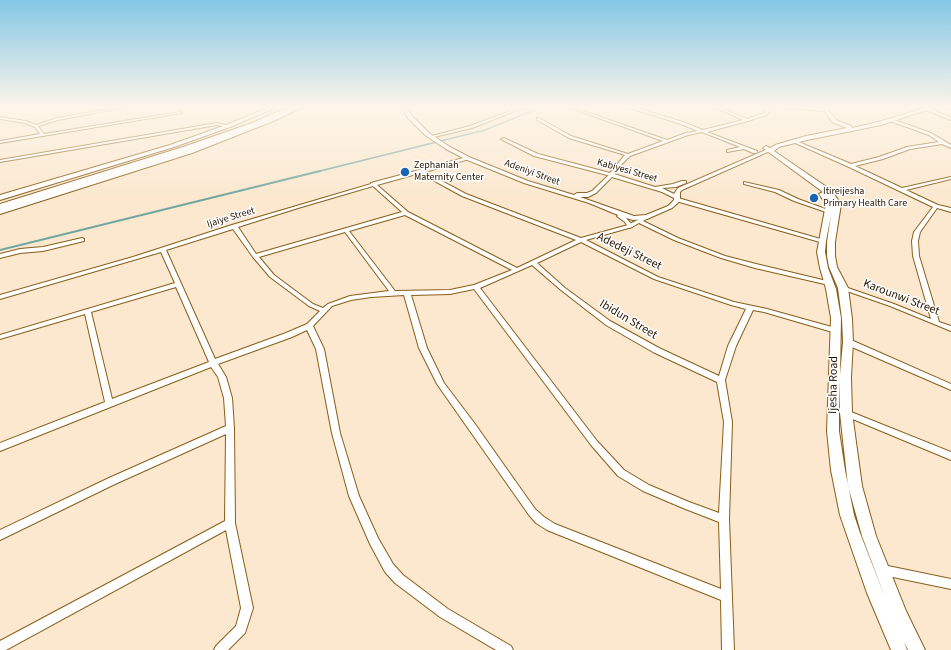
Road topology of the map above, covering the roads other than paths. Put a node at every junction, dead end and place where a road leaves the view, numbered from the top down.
1 (29, 137) edge
2 (139, 137) edge
3 (196, 137) edge
4 (206, 137) edge
5 (218, 137) edge
6 (228, 137) edge
7 (434, 137) edge
8 (571, 137) edge
9 (656, 137) edge
10 (677, 137) edge
11 (716, 137) edge
12 (798, 137) edge
13 (810, 137) edge
14 (936, 137) edge
15 (503, 139) dead end
16 (666, 141) junction
17 (793, 141) junction
18 (0, 142) edge
19 (944, 142) junction
20 (449, 147) junction
21 (951, 147) edge
22 (744, 148) junction
23 (763, 150) junction
24 (729, 151) dead end
25 (628, 154) junction
26 (467, 158) junction
27 (0, 161) edge
28 (851, 166) junction
29 (420, 171) junction
30 (612, 175) junction
31 (807, 178) junction
32 (951, 178) edge
33 (746, 182) dead end
34 (373, 184) junction
35 (647, 186) junction
36 (900, 190) junction
37 (594, 192) junction
38 (0, 198) edge
39 (678, 199) junction
40 (0, 203) edge
41 (936, 206) junction
42 (0, 207) edge
43 (601, 207) junction
44 (950, 209) edge
45 (611, 210) junction
46 (828, 211) junction
47 (0, 212) edge
48 (406, 213) junction
49 (647, 217) junction
50 (639, 221) junction
51 (234, 226) junction
52 (630, 226) junction
53 (346, 230) junction
54 (82, 240) dead end
55 (581, 240) junction
56 (822, 241) junction
57 (163, 249) junction
58 (0, 256) edge
59 (255, 256) junction
60 (533, 263) junction
61 (517, 270) junction
62 (829, 283) junction
63 (179, 284) junction
64 (476, 286) junction
65 (843, 288) junction
66 (393, 292) junction
67 (407, 293) junction
68 (0, 298) edge
69 (750, 308) junction
70 (325, 311) junction
71 (88, 312) junction
72 (936, 322) junction
73 (309, 326) junction
74 (951, 329) edge
75 (836, 331) junction
76 (0, 337) edge
77 (848, 342) junction
78 (213, 363) junction
79 (722, 380) junction
80 (951, 387) edge
81 (109, 403) junction
82 (846, 413) junction
83 (230, 428) junction
84 (0, 447) edge
85 (951, 456) edge
86 (724, 519) junction
87 (230, 523) junction
88 (853, 533) junction
89 (0, 535) edge
90 (869, 536) junction
91 (883, 570) junction
92 (951, 584) edge
93 (727, 597) junction
94 (0, 647) edge
95 (220, 650) edge
96 (506, 650) edge
97 (728, 650) edge
98 (899, 650) edge
99 (917, 650) edge

1 - 18 street
2 - 27 street
3 - 38 main road
4 - 40 highway
5 - 42 highway
6 - 47 main road
7 - 20 street, Adeniyi Street
8 - 25 street
9 - 16 street
10 - 16 street
11 - 22 street
12 - 23 main road
13 - 17 main road
14 - 19 street
15 - 30 street, Kabiyesi Street
16 - 25 street
17 - 23 main road
17 - 28 street
19 - 21 street
19 - 28 street
20 - 26 street, Adeniyi Street
20 - 37 street, Adeniyi Street
22 - 23 street
22 - 24 street
23 - 31 main road, Ijesha Road
23 - 35 street
23 - 39 street
25 - 30 street
26 - 29 street, Ijaiye Street
26 - 43 street, Adeniyi Street
28 - 36 street
29 - 34 street, Ijaiye Street
29 - 55 street, Adedeji Street
30 - 35 street, Kabiyesi Street
30 - 37 street
31 - 46 main road, Ijesha Road
31 - 65 main road, Ijesha Road
32 - 36 street
33 - 46 street
34 - 48 street
34 - 51 street, Ijaiye Street
35 - 39 street, Kabiyesi Street
36 - 41 street
37 - 43 street
39 - 49 street
39 - 56 street
41 - 44 street
41 - 72 street
43 - 45 street, Adeniyi Street
45 - 49 street, Adeniyi Street
45 - 52 street
46 - 56 main road, Ijesha Road
48 - 53 street
48 - 61 street
49 - 50 street
50 - 52 street
50 - 62 street
51 - 57 street, Ijaiye Street
51 - 59 street
52 - 55 street
53 - 59 street
53 - 66 street
54 - 58 street
55 - 60 street
55 - 69 street, Adedeji Street
56 - 62 main road, Ijesha Road
57 - 63 street
57 - 68 street, Ijaiye Street
59 - 70 street
60 - 61 street
60 - 79 street, Ibidun Street
61 - 64 street
62 - 75 main road, Ijesha Road
63 - 71 street
63 - 78 street
64 - 67 street
64 - 86 street
65 - 72 street, Karounwi Street
65 - 77 main road, Ijesha Road
66 - 67 street
66 - 70 street
67 - 93 street
69 - 75 street, Adedeji Street
69 - 79 street
70 - 73 street
71 - 76 street
71 - 81 street
72 - 74 street, Karounwi Street
73 - 78 street
73 - 96 street
75 - 88 main road, Ijesha Road
77 - 80 street
77 - 82 main road, Ijesha Road
78 - 81 street
78 - 83 street
79 - 86 street
81 - 84 street
82 - 85 street
82 - 90 main road, Ijesha Road
83 - 87 street
83 - 89 street
86 - 93 street
87 - 94 street
87 - 95 street
88 - 90 main road
88 - 98 main road, Ijesha Road
90 - 91 main road, Ijesha Road
91 - 92 street
91 - 99 main road, Ijesha Road
93 - 97 street

